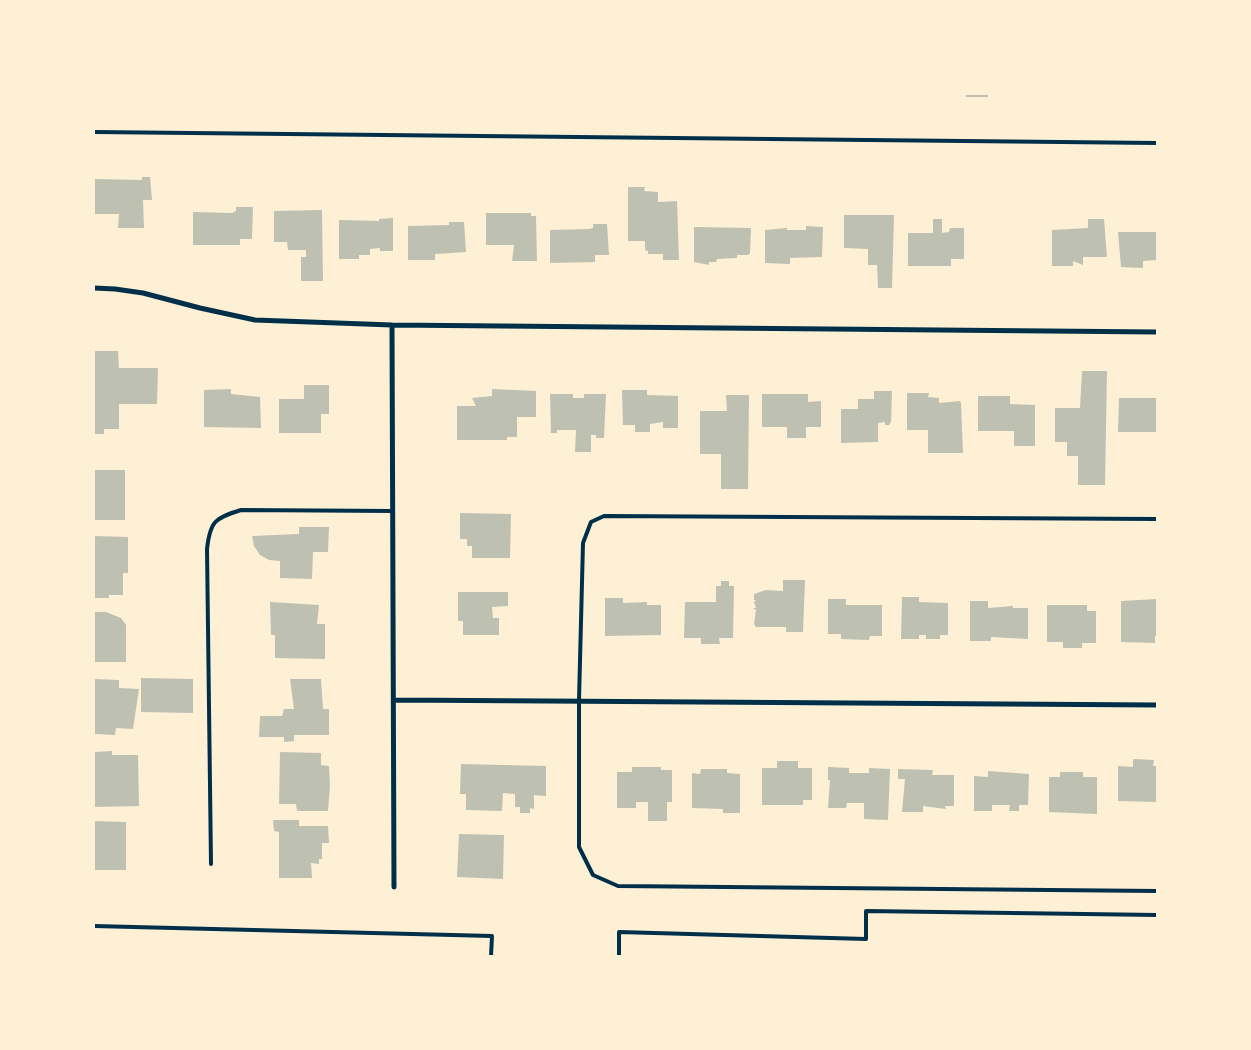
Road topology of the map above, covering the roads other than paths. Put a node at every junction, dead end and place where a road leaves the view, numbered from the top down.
1 (94, 132) edge
2 (1157, 143) edge
3 (94, 288) edge
4 (392, 325) junction
5 (1157, 332) edge
6 (393, 511) junction
7 (1157, 519) edge
8 (394, 700) junction
9 (579, 700) junction
10 (1157, 704) edge
11 (211, 864) dead end
12 (394, 888) dead end
13 (1157, 892) edge
14 (1157, 915) edge
15 (94, 926) edge
16 (491, 956) edge
17 (619, 956) edge

1 - 2 lane
3 - 4 street
4 - 5 street
4 - 6 street
6 - 8 street
6 - 11 lane
7 - 9 lane
8 - 9 street
8 - 12 street
9 - 10 street
9 - 13 lane
14 - 17 lane
15 - 16 lane

